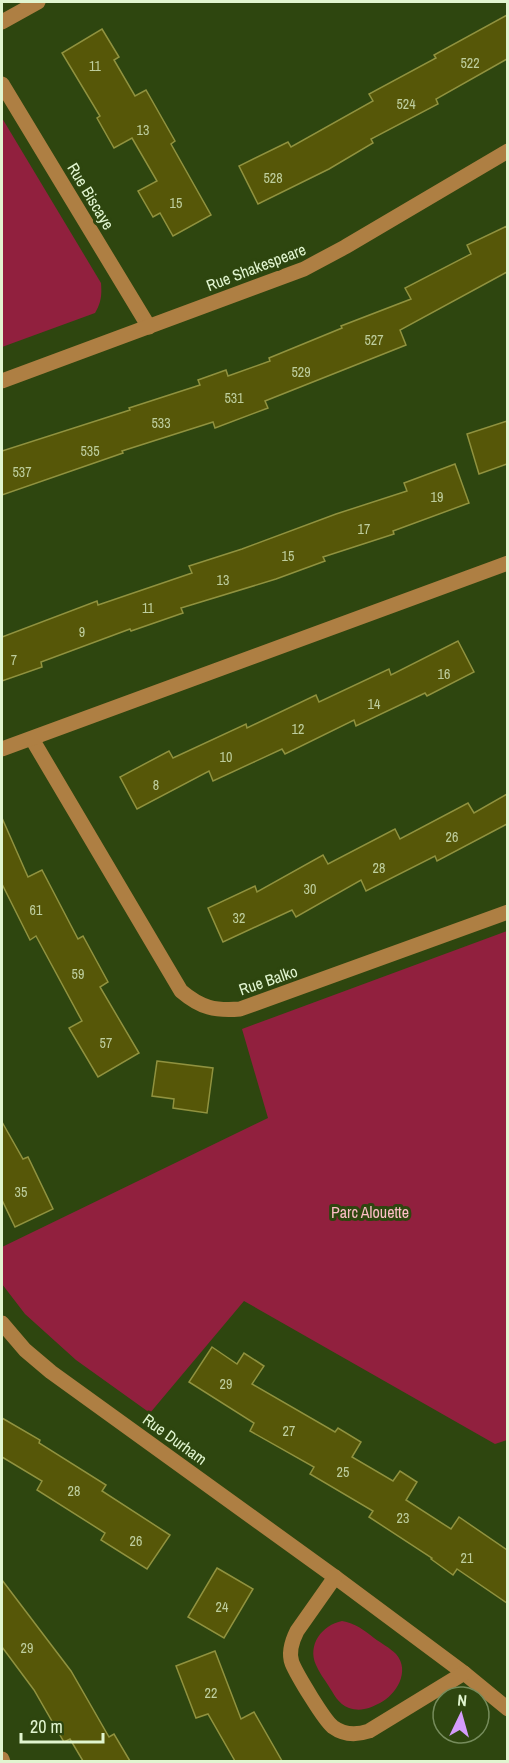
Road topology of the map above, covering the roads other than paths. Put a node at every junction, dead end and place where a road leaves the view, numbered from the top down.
1 (38, 2) edge
2 (2, 22) edge
3 (2, 84) edge
4 (507, 151) edge
5 (148, 327) junction
6 (2, 381) edge
7 (507, 563) edge
8 (32, 739) junction
9 (2, 749) edge
10 (507, 912) edge
11 (2, 1323) edge
12 (335, 1576) junction
13 (464, 1673) junction
14 (507, 1709) edge

1 - 2 street
3 - 5 street, Rue Biscaye
4 - 5 street, Rue Shakespeare
5 - 6 street, Rue Shakespeare
7 - 8 street
8 - 9 street
8 - 10 street, Rue Balko
11 - 12 street, Rue Durham
12 - 13 street, Rue Durham
12 - 13 street
13 - 14 street, Rue Durham

